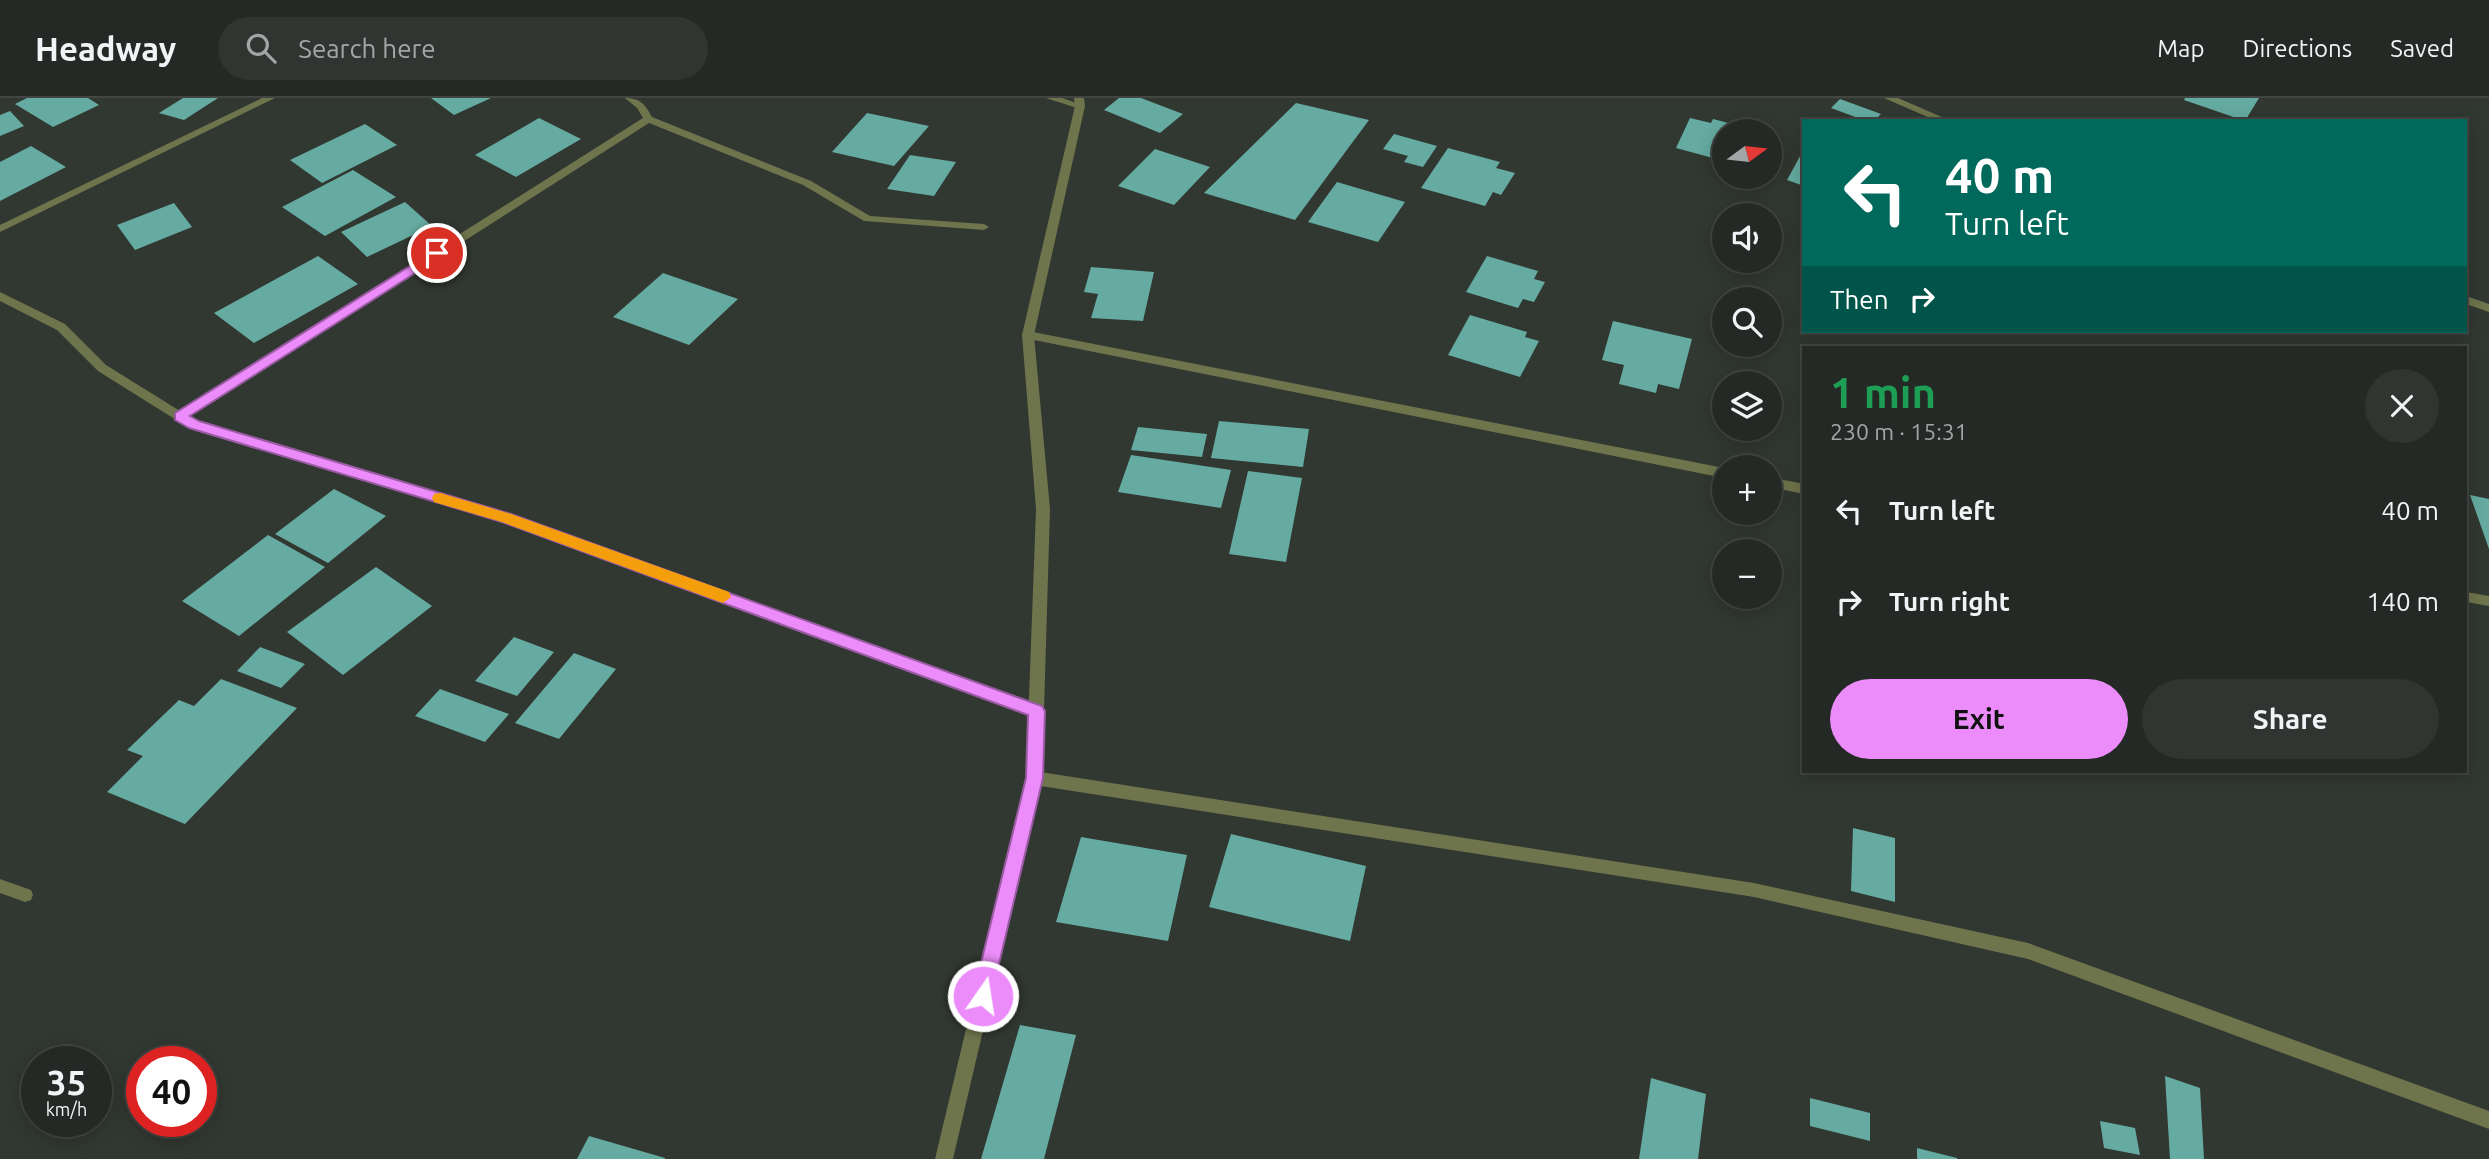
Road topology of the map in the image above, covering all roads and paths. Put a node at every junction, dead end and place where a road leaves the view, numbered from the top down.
1 (270, 98) edge
2 (630, 98) edge
3 (1051, 98) edge
4 (1889, 98) edge
5 (1080, 102) edge
6 (648, 119) junction
7 (1941, 119) edge
8 (984, 227) dead end
9 (0, 229) edge
10 (0, 296) edge
11 (2467, 300) edge
12 (2489, 308) edge
13 (1028, 335) junction
14 (180, 416) junction
15 (1712, 471) edge
16 (1782, 485) edge
17 (1802, 489) edge
18 (2467, 597) edge
19 (2489, 601) edge
20 (1037, 711) junction
21 (1034, 778) junction
22 (0, 886) edge
23 (25, 895) dead end
24 (2489, 1120) edge
25 (944, 1159) edge

1 - 9 street
2 - 6 street
3 - 5 street
4 - 7 street
5 - 13 street
6 - 8 street
6 - 14 street
10 - 14 street
11 - 12 street
13 - 15 street
13 - 20 street
14 - 20 street
16 - 17 street
18 - 19 street
20 - 21 street
21 - 24 street
21 - 25 street
22 - 23 street

